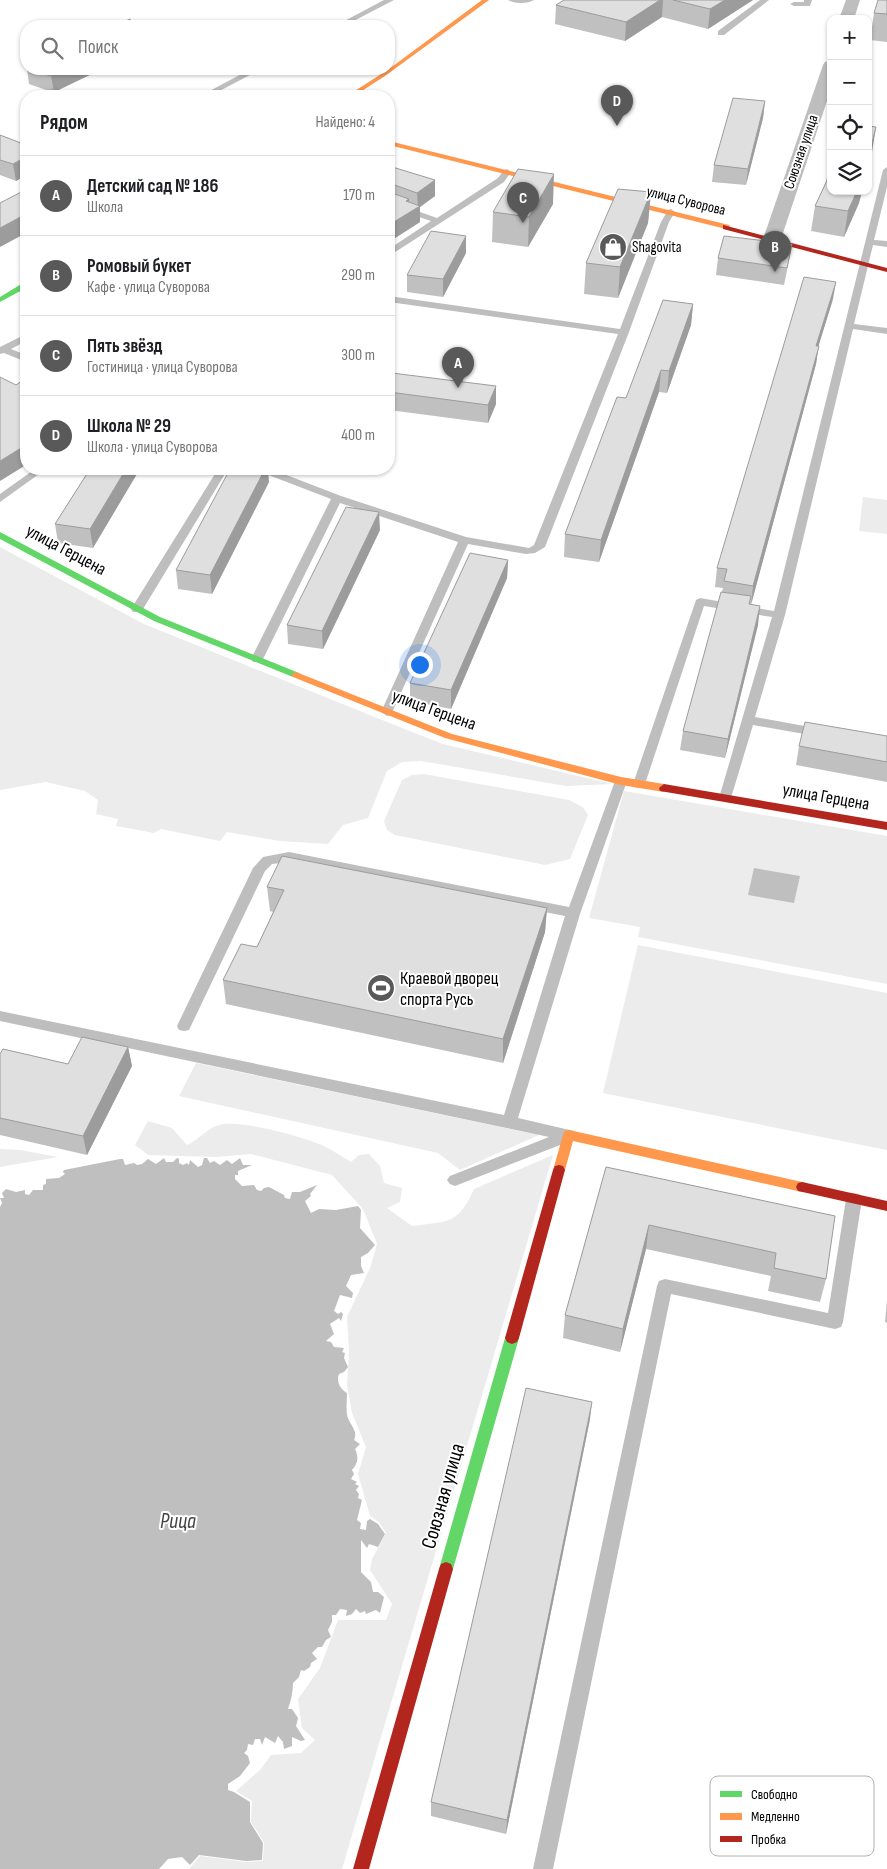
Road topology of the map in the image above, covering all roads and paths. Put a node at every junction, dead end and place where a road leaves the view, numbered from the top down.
1 (390, 0) edge
2 (486, 0) edge
3 (512, 0) edge
4 (530, 0) edge
5 (766, 0) edge
6 (808, 0) edge
7 (853, 0) edge
8 (794, 4) dead end
9 (847, 15) edge
10 (351, 20) edge
11 (721, 33) dead end
12 (395, 66) edge
13 (245, 75) edge
14 (383, 75) edge
15 (827, 77) edge
16 (217, 90) edge
17 (359, 90) edge
18 (395, 144) edge
19 (887, 170) edge
20 (507, 172) junction
21 (395, 206) edge
22 (671, 212) junction
23 (439, 222) junction
24 (772, 239) junction
25 (869, 242) junction
26 (887, 244) edge
27 (395, 249) edge
28 (865, 264) junction
29 (887, 270) edge
30 (20, 288) edge
31 (0, 300) edge
32 (395, 300) edge
33 (850, 326) junction
34 (887, 331) edge
35 (624, 332) junction
36 (20, 340) edge
37 (2, 350) edge
38 (20, 357) edge
39 (34, 475) edge
40 (219, 475) edge
41 (278, 475) edge
42 (337, 498) junction
43 (0, 500) edge
44 (0, 535) edge
45 (464, 540) junction
46 (137, 609) junction
47 (780, 615) junction
48 (257, 659) junction
49 (387, 712) junction
50 (748, 720) junction
51 (833, 735) edge
52 (621, 781) junction
53 (639, 784) junction
54 (725, 798) junction
55 (887, 826) edge
56 (574, 913) junction
57 (0, 1016) edge
58 (184, 1026) dead end
59 (509, 1123) junction
60 (569, 1136) junction
61 (455, 1180) dead end
62 (854, 1199) junction
63 (887, 1206) edge
64 (361, 1869) edge
65 (543, 1869) edge

1 - 10 lane
2 - 12 street
3 - 4 lane
5 - 11 lane
6 - 8 lane
7 - 9 street
13 - 16 lane
14 - 17 street
15 - 24 street, Союзная улица
18 - 20 street, улица Суворова
19 - 25 lane
20 - 22 street, улица Суворова
20 - 23 lane
21 - 23 lane
22 - 24 street, улица Суворова
22 - 35 lane
23 - 27 lane
24 - 28 street, улица Суворова
25 - 26 lane
25 - 28 lane
28 - 29 street, улица Суворова
28 - 33 lane
30 - 31 street
32 - 35 lane
33 - 34 lane
33 - 47 lane
35 - 45 lane
36 - 37 lane
37 - 38 lane
39 - 43 lane
40 - 46 lane
41 - 42 lane
42 - 45 lane
42 - 48 lane
44 - 46 street, улица Герцена
45 - 49 lane
46 - 48 street, улица Герцена
47 - 50 lane
47 - 53 lane
48 - 49 street, улица Герцена
49 - 52 street, улица Герцена
50 - 51 lane
50 - 54 lane
52 - 53 street, улица Герцена
52 - 56 lane
53 - 54 street, улица Герцена
54 - 55 street, улица Герцена
56 - 58 lane
56 - 59 lane
57 - 59 lane
59 - 60 lane
60 - 61 lane
60 - 62 street
60 - 64 street, Союзная улица
62 - 63 street
62 - 65 lane

